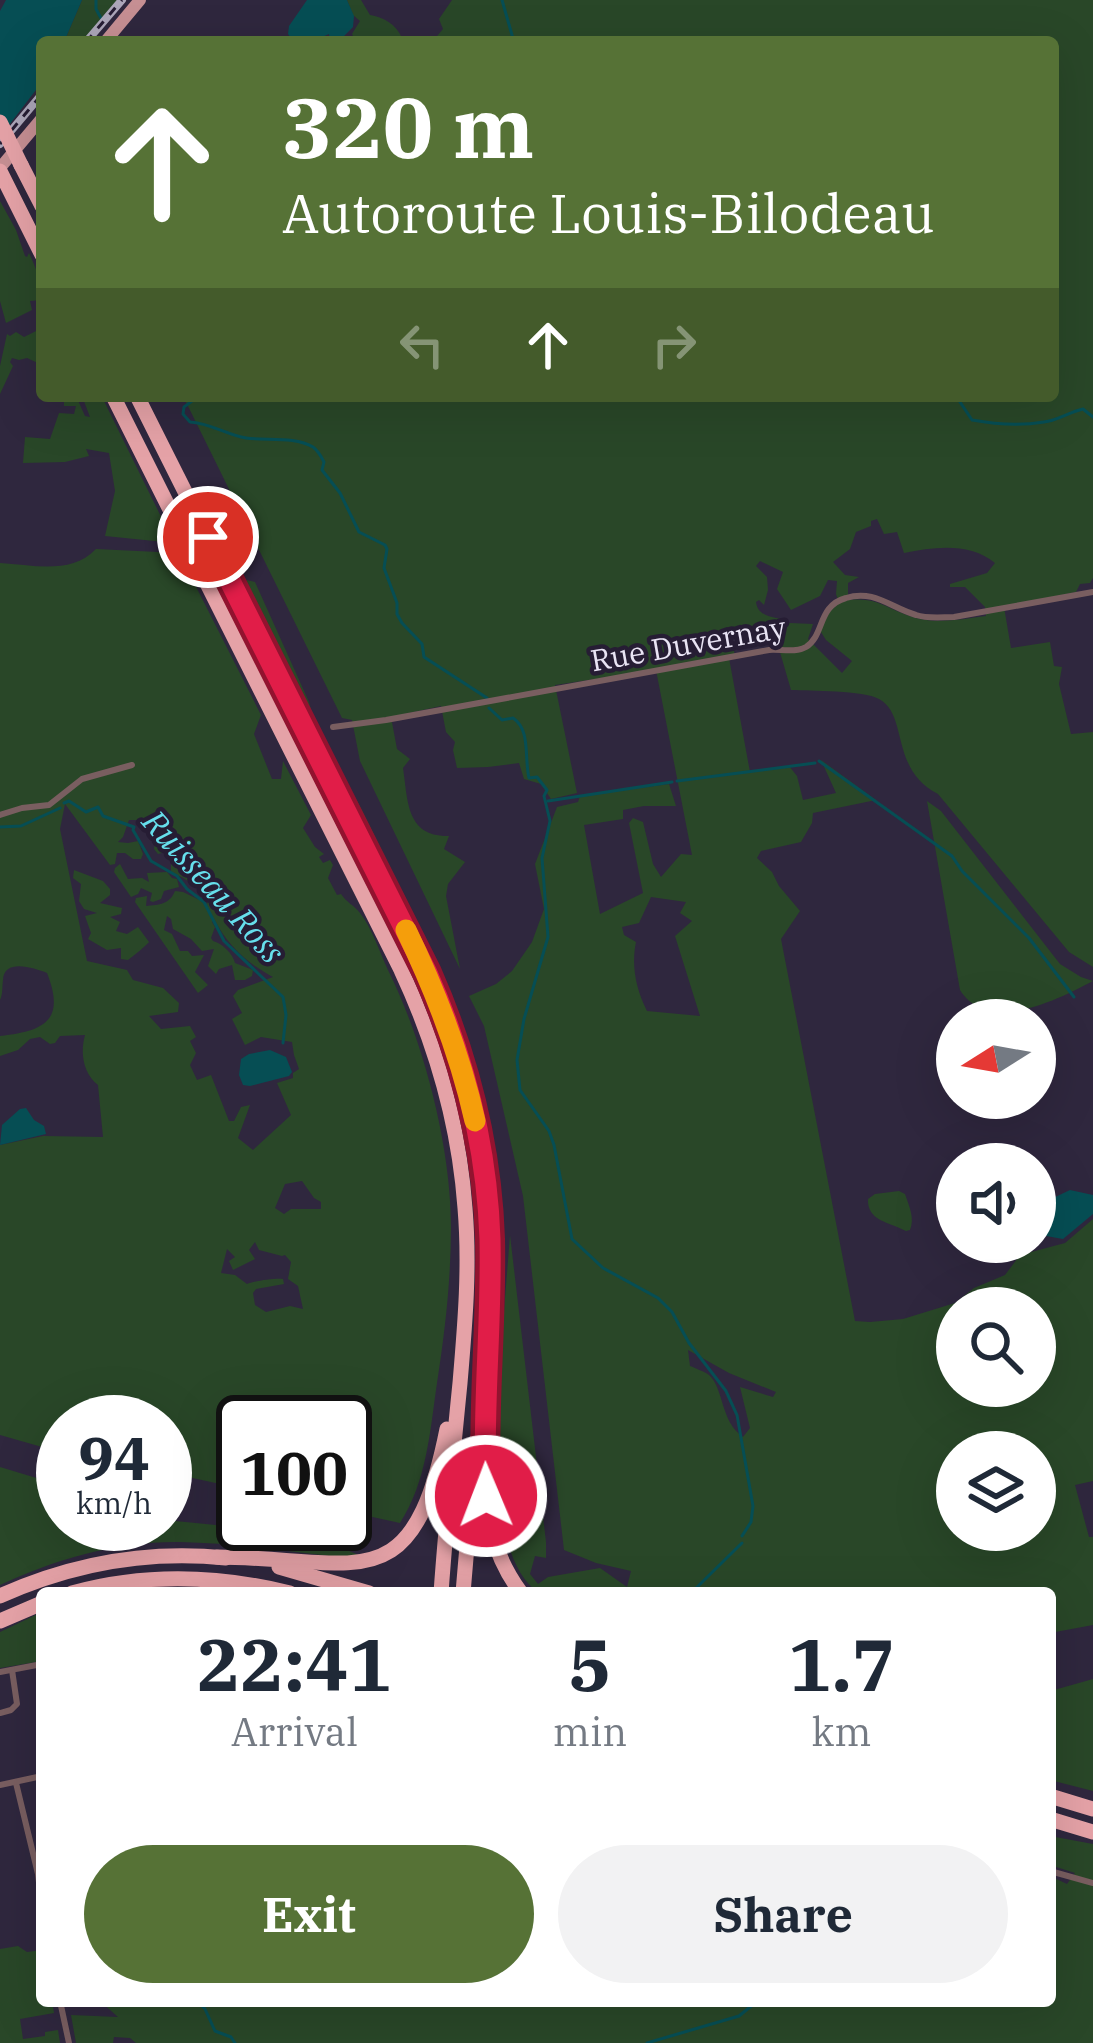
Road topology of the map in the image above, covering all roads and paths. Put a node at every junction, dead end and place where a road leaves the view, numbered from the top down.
1 (140, 0) edge
2 (110, 36) edge
3 (0, 122) edge
4 (36, 126) edge
5 (2, 174) edge
6 (36, 194) edge
7 (36, 243) edge
8 (115, 402) edge
9 (140, 402) edge
10 (1093, 592) edge
11 (333, 728) dead end
12 (132, 765) dead end
13 (0, 814) edge
14 (489, 1306) junction
15 (461, 1361) junction
16 (217, 1557) junction
17 (259, 1586) joint
18 (98, 1587) edge
19 (263, 1587) edge
20 (348, 1587) edge
21 (441, 1587) edge
22 (464, 1587) edge
23 (517, 1587) edge
24 (0, 1596) edge
25 (36, 1606) edge
26 (0, 1621) edge
27 (36, 1665) edge
28 (12, 1670) junction
29 (0, 1672) edge
30 (0, 1713) edge
31 (36, 1778) edge
32 (16, 1783) junction
33 (0, 1785) edge
34 (1056, 1798) edge
35 (1093, 1808) edge
36 (1056, 1821) edge
37 (1093, 1832) edge
38 (36, 1869) edge
39 (1056, 1872) edge
40 (1093, 1883) edge
41 (61, 2007) edge
42 (69, 2043) edge

1 - 2 main road
3 - 6 highway, bridge
4 - 5 main road
5 - 7 highway
8 - 15 highway
9 - 14 highway
10 - 11 street, Rue Duvernay
12 - 13 street
14 - 22 highway
14 - 23 highway
15 - 16 highway
15 - 21 highway
16 - 20 highway
16 - 24 highway
17 - 18 highway
17 - 19 highway
25 - 26 highway
27 - 28 street
28 - 29 street
28 - 30 street
31 - 32 street
32 - 33 street
32 - 38 street
34 - 35 highway
36 - 37 highway
39 - 40 street
41 - 42 street

